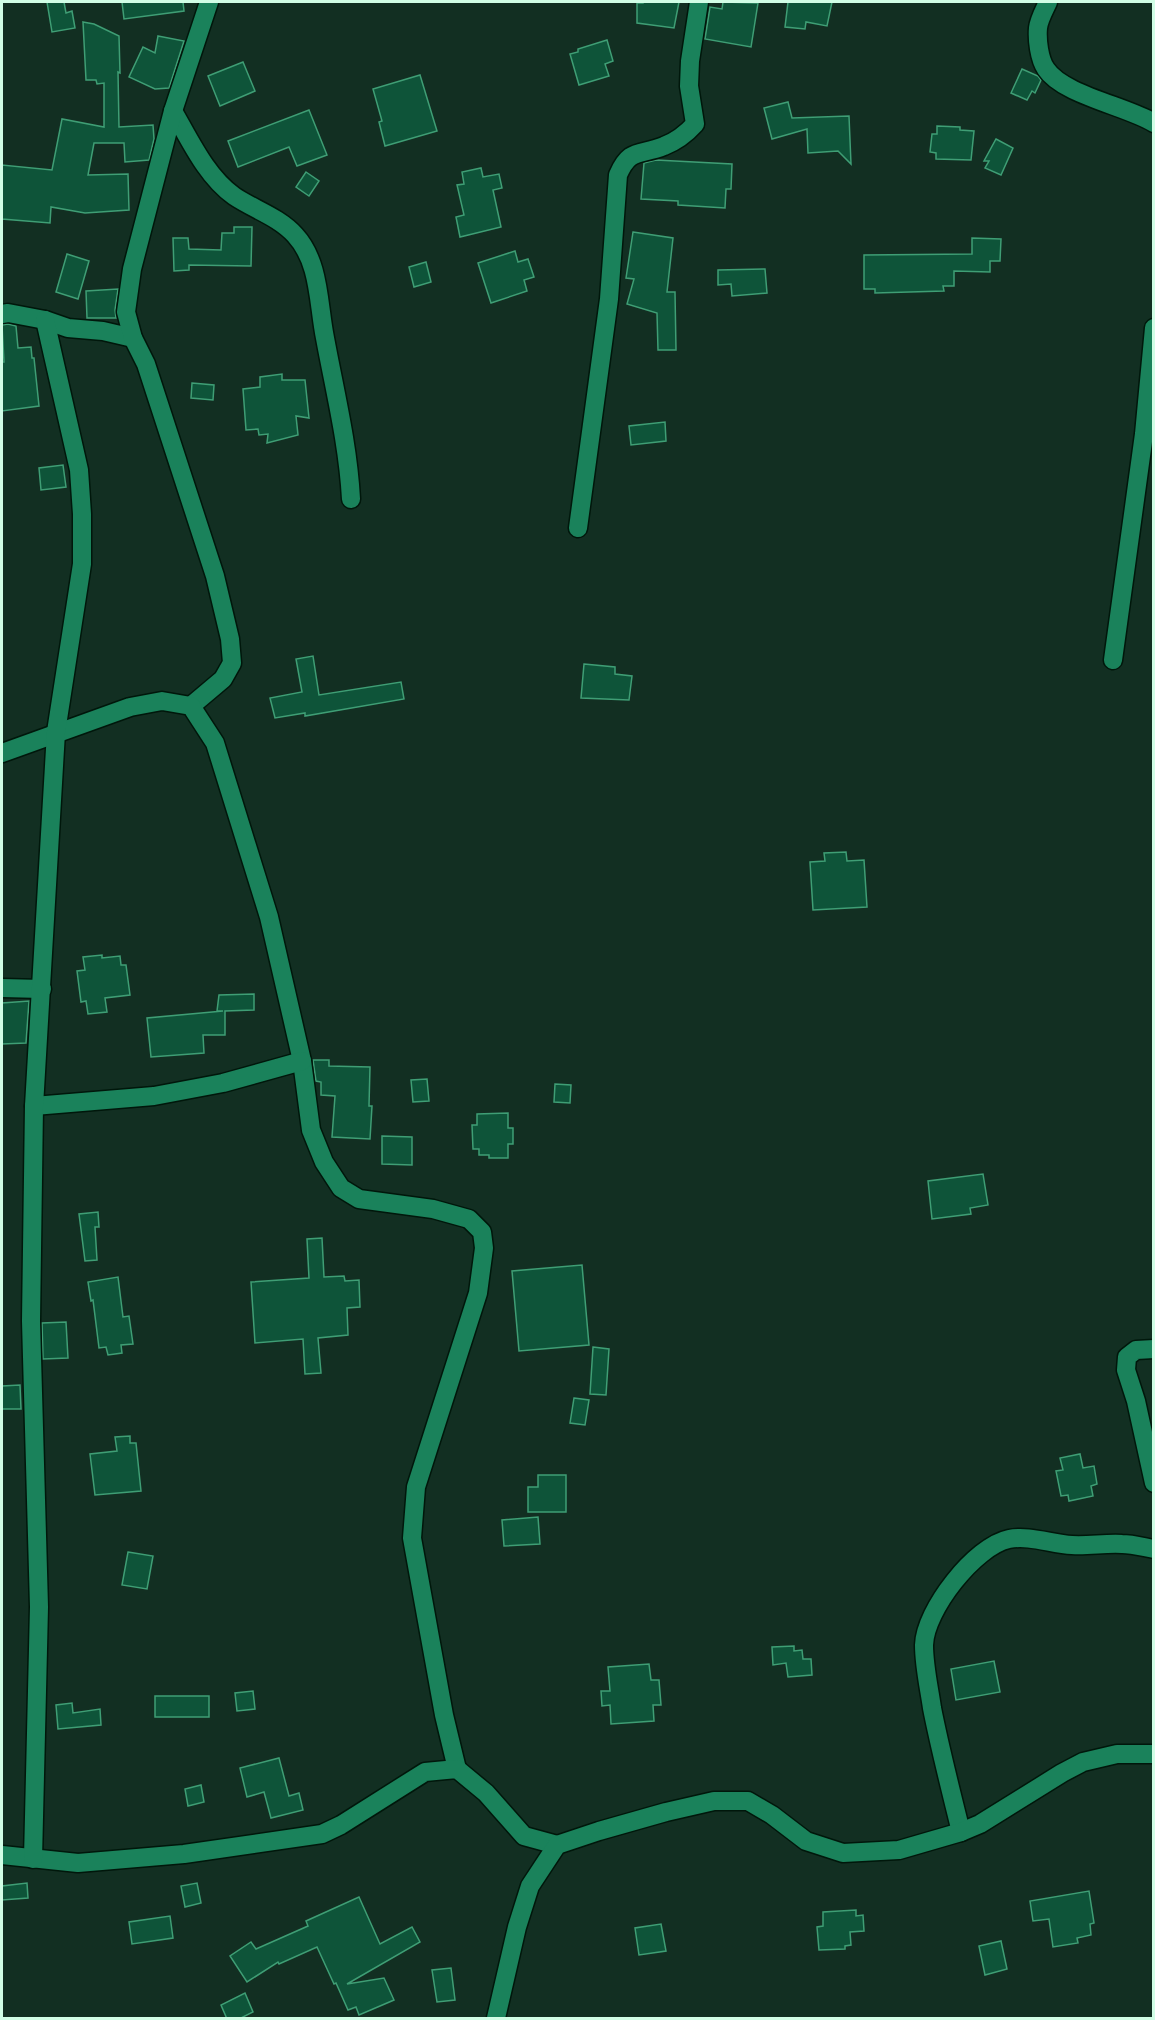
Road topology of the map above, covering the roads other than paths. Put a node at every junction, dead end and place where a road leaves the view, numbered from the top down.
1 (209, 2) edge
2 (699, 2) edge
3 (1048, 2) edge
4 (173, 111) junction
5 (1154, 123) edge
6 (2, 314) edge
7 (45, 320) junction
8 (1154, 328) edge
9 (133, 338) junction
10 (1152, 349) edge
11 (351, 499) dead end
12 (578, 528) dead end
13 (1113, 660) dead end
14 (191, 706) junction
15 (56, 732) junction
16 (2, 753) edge
17 (2, 988) edge
18 (42, 989) junction
19 (302, 1061) junction
20 (34, 1106) junction
21 (1154, 1349) edge
22 (1154, 1483) edge
23 (1154, 1549) edge
24 (1154, 1755) edge
25 (457, 1769) junction
26 (961, 1832) junction
27 (557, 1845) junction
28 (2, 1855) edge
29 (33, 1859) junction
30 (496, 2019) edge

1 - 4 street
2 - 12 street
3 - 5 street
4 - 9 street
4 - 11 street
6 - 7 street
7 - 9 street
7 - 15 street
8 - 10 street
9 - 14 street
10 - 13 street
14 - 15 street
14 - 19 street
15 - 16 street
15 - 18 street
17 - 18 street
18 - 20 street
19 - 20 street
19 - 25 street
20 - 29 street
21 - 22 street
23 - 26 street
24 - 26 street
25 - 27 street
25 - 29 street
26 - 27 street
27 - 30 street
28 - 29 street

